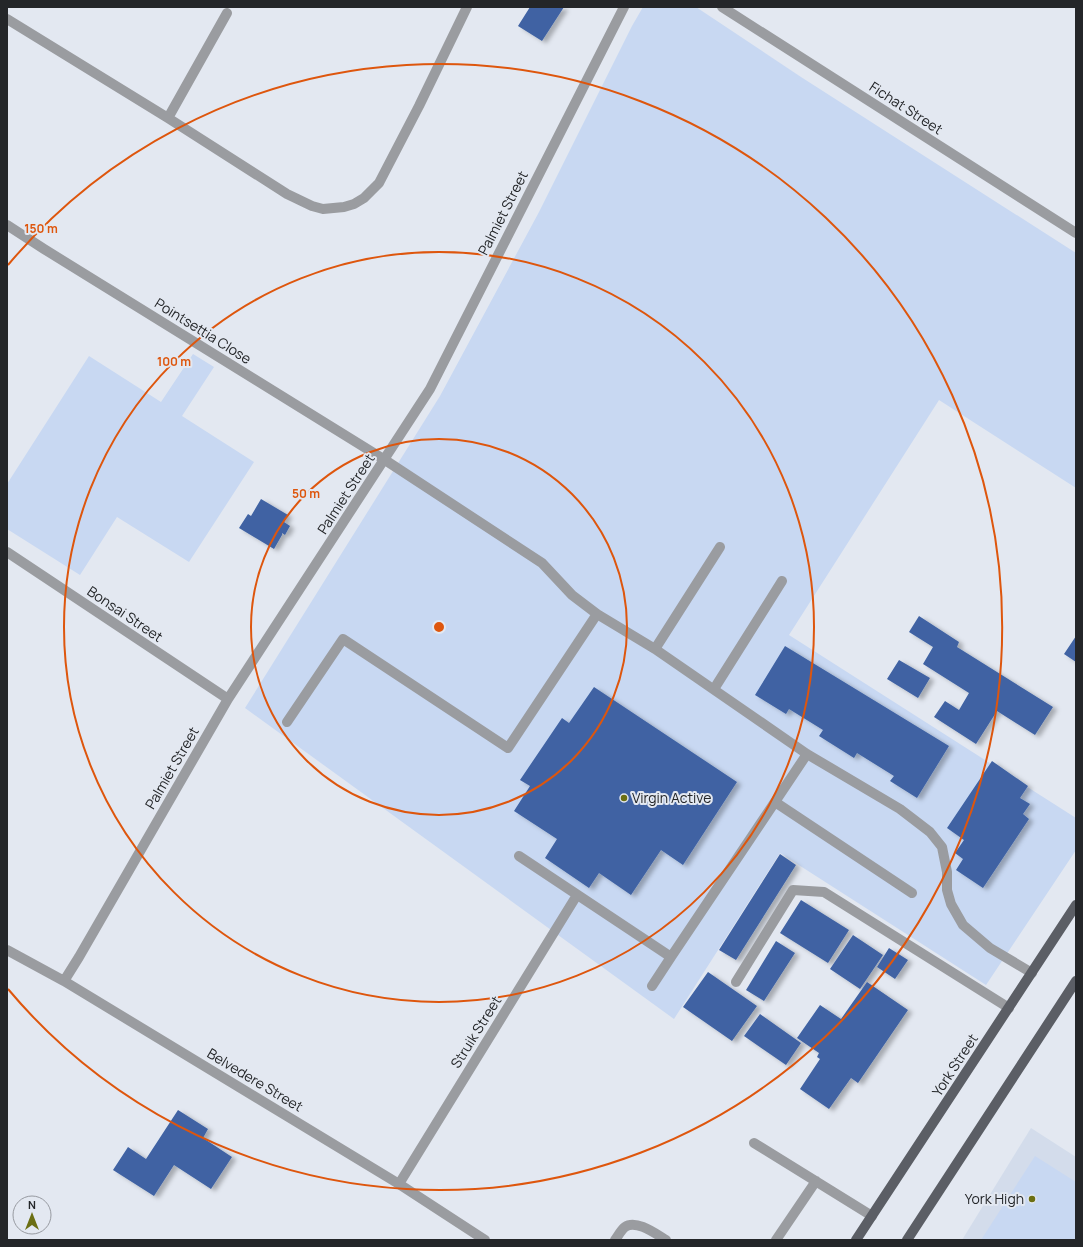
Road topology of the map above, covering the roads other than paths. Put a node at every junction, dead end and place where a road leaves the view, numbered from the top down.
1 (467, 7) edge
2 (624, 7) edge
3 (722, 7) edge
4 (227, 13) dead end
5 (7, 19) edge
6 (168, 118) junction
7 (7, 224) edge
8 (1076, 233) edge
9 (385, 460) junction
10 (720, 547) dead end
11 (7, 552) edge
12 (782, 581) dead end
13 (597, 614) junction
14 (655, 649) junction
15 (714, 689) junction
16 (228, 699) junction
17 (287, 722) dead end
18 (807, 754) junction
19 (775, 802) junction
20 (519, 856) dead end
21 (912, 893) dead end
22 (577, 895) junction
23 (1076, 905) edge
24 (7, 950) edge
25 (671, 957) junction
26 (1032, 973) junction
27 (64, 981) junction
28 (1076, 981) edge
29 (736, 982) dead end
30 (652, 986) dead end
31 (1009, 1008) junction
32 (754, 1143) dead end
33 (816, 1181) junction
34 (399, 1184) junction
35 (872, 1216) junction
36 (485, 1240) edge
37 (615, 1240) edge
38 (666, 1240) edge
39 (776, 1240) edge
40 (856, 1240) edge
41 (907, 1240) edge

1 - 6 street
2 - 9 street, Palmiet Street
3 - 8 street, Fichat Street
4 - 6 street
5 - 6 street
7 - 9 street, Pointsettia Close
9 - 13 street, Pointsettia Close
9 - 16 street, Palmiet Street
10 - 14 street
11 - 16 street, Bonsai Street
12 - 15 street
13 - 14 street, Pointsettia Close
13 - 17 street
14 - 15 street, Pointsettia Close
15 - 18 street, Pointsettia Close
16 - 27 street, Palmiet Street
18 - 19 street
18 - 26 street, Pointsettia Close
19 - 21 street
19 - 25 street
20 - 22 street
22 - 25 street
22 - 34 street, Struik Street
23 - 26 main road, York Street
24 - 27 street, Belvedere Street
25 - 30 street
26 - 31 main road, York Street
27 - 34 street, Belvedere Street
28 - 41 main road
29 - 31 street
31 - 35 main road, York Street
32 - 33 street
33 - 35 street
33 - 39 street
34 - 36 street, Belvedere Street
35 - 40 main road, York Street
37 - 38 street

